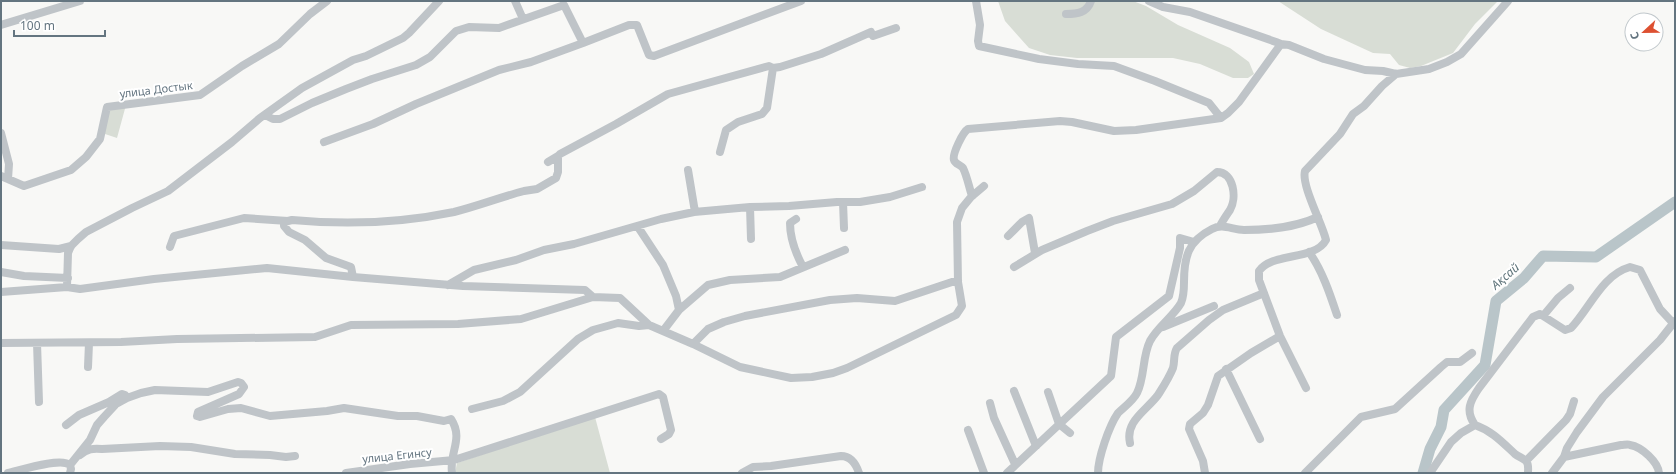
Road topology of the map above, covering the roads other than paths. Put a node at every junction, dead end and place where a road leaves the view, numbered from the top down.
1 (80, 1) edge
2 (327, 1) edge
3 (439, 1) edge
4 (515, 1) edge
5 (573, 1) edge
6 (801, 1) edge
7 (976, 1) edge
8 (1091, 1) edge
9 (1149, 1) edge
10 (1508, 1) edge
11 (564, 5) junction
12 (1066, 14) dead end
13 (523, 19) junction
14 (1, 25) edge
15 (896, 28) dead end
16 (583, 43) junction
17 (1278, 44) junction
18 (773, 68) junction
19 (1396, 74) junction
20 (265, 115) junction
21 (1221, 118) junction
22 (1, 133) edge
23 (324, 142) dead end
24 (720, 152) dead end
25 (558, 156) junction
26 (548, 162) dead end
27 (688, 170) dead end
28 (5, 177) edge
29 (984, 186) dead end
30 (922, 187) dead end
31 (972, 196) junction
32 (843, 202) junction
33 (750, 207) junction
34 (695, 212) junction
35 (1318, 217) junction
36 (796, 219) dead end
37 (286, 224) junction
38 (1220, 226) junction
39 (638, 227) junction
40 (844, 228) dead end
41 (1008, 236) dead end
42 (751, 239) dead end
43 (1194, 242) junction
44 (1, 245) edge
45 (170, 246) dead end
46 (70, 250) junction
47 (845, 250) dead end
48 (1309, 252) junction
49 (1036, 253) junction
50 (803, 267) junction
51 (1014, 267) dead end
52 (1, 272) edge
53 (353, 277) junction
54 (68, 278) junction
55 (958, 280) junction
56 (448, 284) junction
57 (67, 287) junction
58 (1570, 288) dead end
59 (1, 292) edge
60 (1264, 293) junction
61 (593, 297) junction
62 (1214, 306) dead end
63 (679, 310) junction
64 (1336, 315) dead end
65 (1543, 316) junction
66 (1674, 322) edge
67 (649, 325) junction
68 (1160, 328) junction
69 (663, 331) junction
70 (1280, 336) junction
71 (1, 343) edge
72 (37, 343) junction
73 (89, 343) junction
74 (693, 344) junction
75 (1472, 353) dead end
76 (88, 367) dead end
77 (1226, 369) junction
78 (1306, 388) dead end
79 (1014, 392) dead end
80 (1048, 392) dead end
81 (127, 398) junction
82 (1574, 401) dead end
83 (39, 402) dead end
84 (990, 402) dead end
85 (472, 409) dead end
86 (1059, 424) junction
87 (66, 425) dead end
88 (1475, 425) junction
89 (968, 430) dead end
90 (1070, 433) dead end
91 (661, 439) dead end
92 (1260, 439) dead end
93 (1130, 443) dead end
94 (90, 445) junction
95 (1036, 446) junction
96 (295, 456) dead end
97 (1564, 457) junction
98 (451, 460) junction
99 (1526, 461) junction
100 (1015, 464) junction
101 (71, 466) edge
102 (746, 472) edge
103 (8, 473) edge
104 (346, 473) edge
105 (452, 473) edge
106 (859, 473) edge
107 (984, 473) edge
108 (1006, 473) edge
109 (1098, 473) edge
110 (1205, 473) edge
111 (1305, 473) edge
112 (1430, 473) edge
113 (1528, 473) edge
114 (1552, 473) edge
115 (1659, 473) edge

1 - 14 street
2 - 28 street, улица Достык
3 - 20 street
4 - 13 street
5 - 11 street
6 - 16 street
7 - 21 street
8 - 12 street
9 - 17 street
10 - 19 street
11 - 13 street
11 - 16 street
13 - 20 street
15 - 18 street
16 - 23 street
17 - 19 street
17 - 21 street
18 - 24 street
18 - 25 street
19 - 35 street
20 - 46 street
21 - 31 street
22 - 28 street
25 - 26 street
25 - 37 street
27 - 34 street
29 - 31 street
30 - 32 street
31 - 55 street
32 - 33 street
32 - 40 street
33 - 34 street
33 - 42 street
34 - 39 street
35 - 38 street
35 - 48 street
36 - 50 street
37 - 45 street
37 - 53 street
38 - 43 street
38 - 49 street
39 - 56 street
39 - 63 street
41 - 49 street
43 - 68 street
43 - 86 street
44 - 46 street
46 - 54 street
47 - 50 street
48 - 60 street
48 - 64 street
49 - 51 street
50 - 63 street
52 - 54 street
53 - 56 street
53 - 57 street
54 - 57 street
55 - 74 street
55 - 74 street
56 - 61 street
57 - 59 street
58 - 65 street
60 - 70 street
60 - 93 street
61 - 67 street
61 - 73 street
62 - 68 street
63 - 69 street
65 - 66 street
65 - 88 street
66 - 97 street
67 - 69 street
67 - 85 street
68 - 109 street
69 - 74 street
70 - 77 street
70 - 78 street
71 - 72 street
72 - 73 street
72 - 83 street
73 - 76 street
75 - 111 street
77 - 92 street
77 - 110 street
79 - 95 street
80 - 86 street
81 - 87 street
81 - 94 street
81 - 98 street
82 - 99 street
84 - 100 street
86 - 90 street
86 - 95 street
88 - 99 street
88 - 112 street
89 - 107 street
91 - 98 street, улица Егинсу
94 - 96 street
94 - 101 street
95 - 100 street
97 - 114 street
97 - 115 street
98 - 104 street, улица Егинсу
98 - 105 street
99 - 113 street
100 - 108 street
101 - 103 street
102 - 106 street

